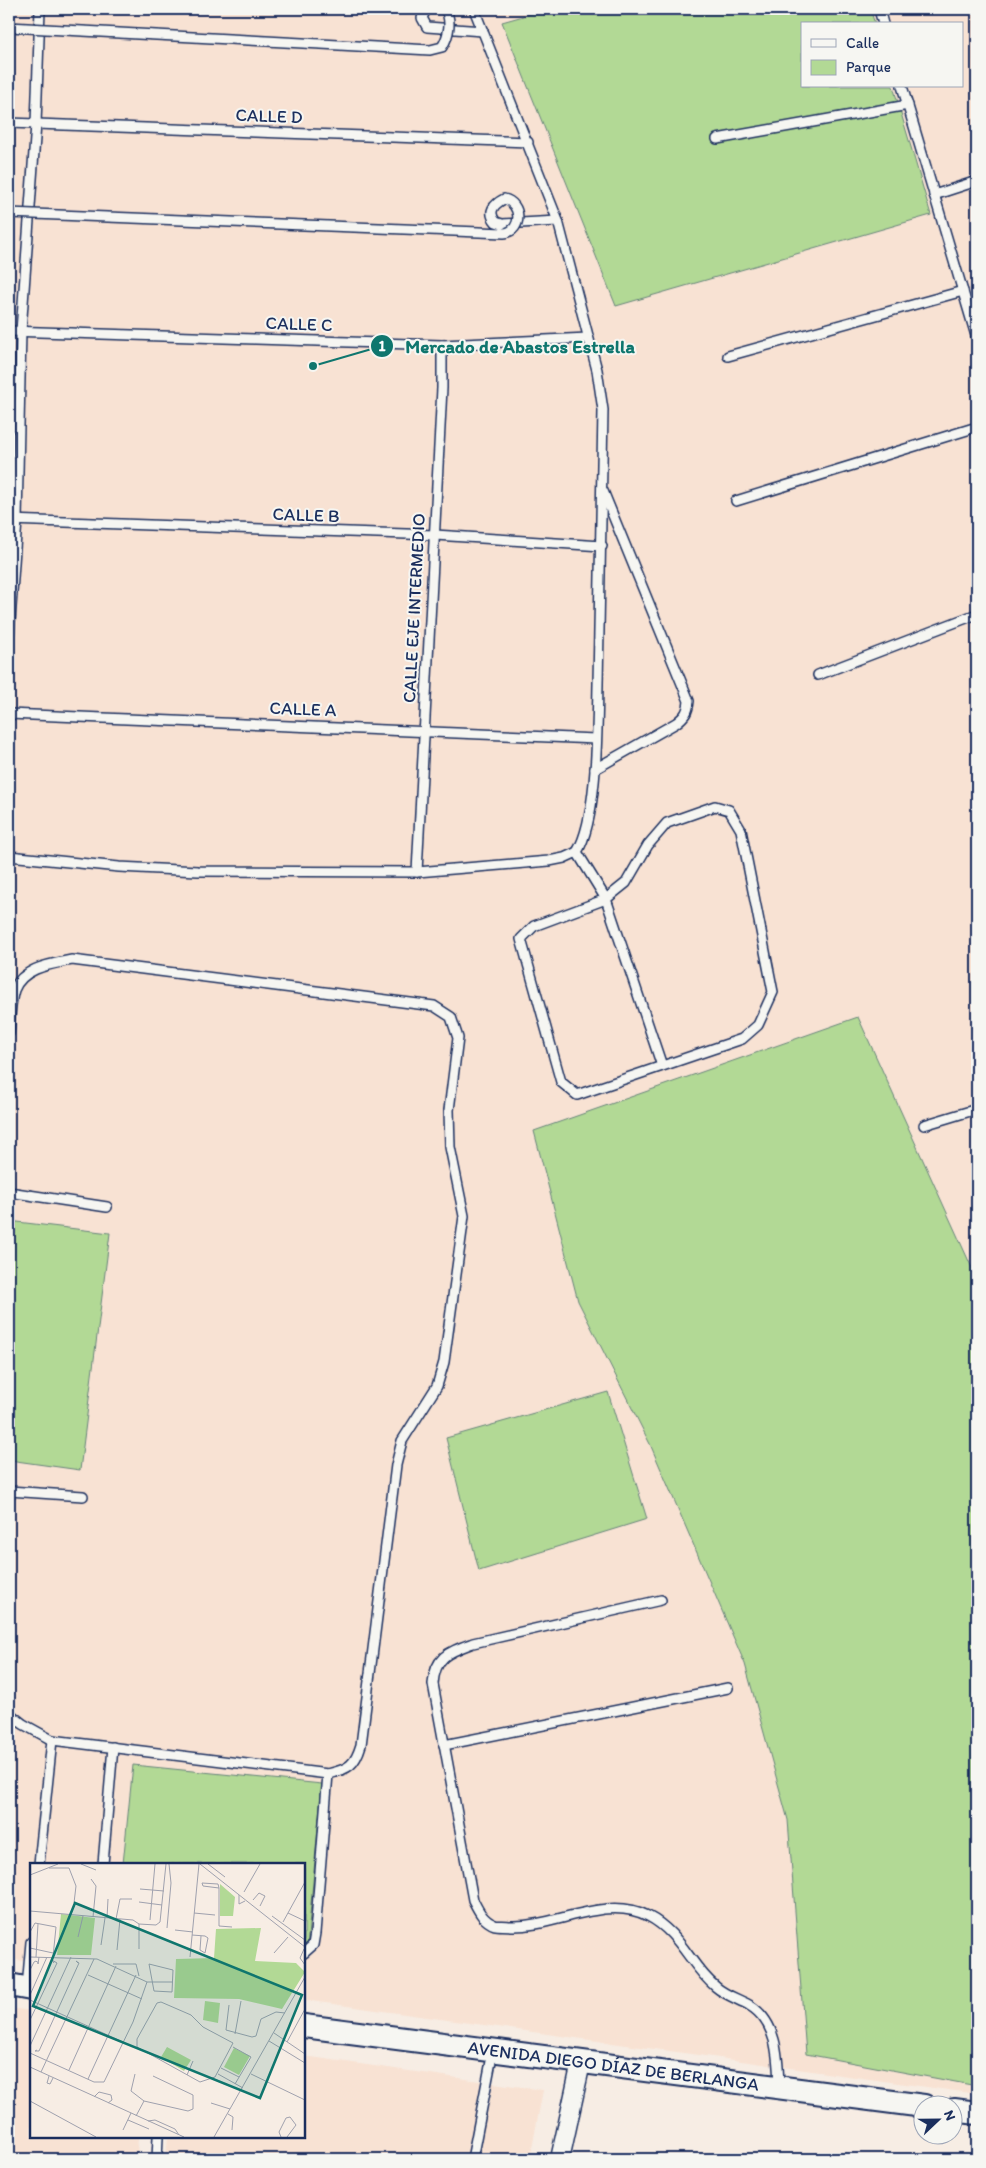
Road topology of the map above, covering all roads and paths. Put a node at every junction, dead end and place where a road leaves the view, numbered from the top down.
1 (40, 9) edge
2 (426, 9) edge
3 (445, 9) edge
4 (474, 9) edge
5 (879, 9) edge
6 (882, 22) edge
7 (9, 27) edge
8 (483, 31) junction
9 (903, 88) edge
10 (908, 105) junction
11 (9, 123) edge
12 (36, 124) junction
13 (717, 139) dead end
14 (528, 142) junction
15 (977, 181) edge
16 (934, 195) junction
17 (9, 213) edge
18 (558, 221) junction
19 (963, 291) junction
20 (974, 313) edge
21 (9, 331) edge
22 (21, 331) junction
23 (588, 338) junction
24 (977, 339) edge
25 (442, 345) junction
26 (728, 356) dead end
27 (977, 427) edge
28 (602, 487) junction
29 (736, 501) dead end
30 (13, 520) edge
31 (435, 536) junction
32 (602, 546) junction
33 (977, 614) edge
34 (9, 636) edge
35 (818, 675) dead end
36 (9, 714) edge
37 (424, 730) junction
38 (596, 739) junction
39 (595, 769) junction
40 (577, 852) junction
41 (9, 856) edge
42 (418, 872) junction
43 (606, 898) junction
44 (9, 1033) edge
45 (662, 1066) junction
46 (977, 1109) edge
47 (924, 1125) dead end
48 (9, 1192) edge
49 (107, 1207) dead end
50 (9, 1491) edge
51 (83, 1496) dead end
52 (661, 1600) dead end
53 (728, 1688) dead end
54 (9, 1713) edge
55 (52, 1740) junction
56 (444, 1745) junction
57 (113, 1748) junction
58 (328, 1774) junction
59 (39, 1863) edge
60 (103, 1863) edge
61 (30, 1947) edge
62 (305, 1952) edge
63 (22, 1987) edge
64 (305, 2026) edge
65 (493, 2051) junction
66 (581, 2063) junction
67 (779, 2087) junction
68 (914, 2105) edge
69 (964, 2111) edge
70 (977, 2113) edge
71 (158, 2138) edge
72 (157, 2159) edge
73 (472, 2159) edge
74 (560, 2159) edge

1 - 12 lane
2 - 8 lane
3 - 7 lane, bridge
4 - 8 lane
5 - 6 lane
8 - 14 lane
9 - 10 lane
10 - 13 lane
10 - 16 lane
11 - 12 lane, CALLE D
12 - 14 lane, CALLE D
12 - 22 lane
14 - 18 lane
15 - 16 lane
16 - 19 lane
17 - 18 lane, bridge
18 - 23 lane
19 - 20 lane
19 - 26 lane
20 - 24 lane
21 - 22 lane, CALLE C
22 - 25 lane, CALLE C
22 - 30 lane
23 - 25 lane, CALLE C
23 - 28 lane
25 - 31 lane, CALLE EJE INTERMEDIO
27 - 29 lane
28 - 32 lane
28 - 39 lane
30 - 31 lane, CALLE B
30 - 34 lane
31 - 32 lane, CALLE B
31 - 37 lane, CALLE EJE INTERMEDIO
32 - 38 lane
33 - 35 lane
36 - 37 lane, CALLE A
37 - 38 lane, CALLE A
37 - 42 lane, CALLE EJE INTERMEDIO
38 - 39 lane
39 - 40 lane
40 - 42 lane
40 - 43 lane
41 - 42 lane
43 - 45 lane
43 - 45 lane
43 - 45 lane
44 - 58 lane
46 - 47 lane
48 - 49 lane
50 - 51 lane
52 - 56 lane
53 - 56 lane
54 - 55 lane
55 - 57 lane
55 - 59 lane
56 - 67 lane
57 - 58 lane
57 - 60 lane
58 - 62 lane
61 - 63 lane
64 - 65 street, AVENIDA DIEGO DÍAZ DE BERLANGA
65 - 66 street, AVENIDA DIEGO DÍAZ DE BERLANGA
65 - 73 lane
66 - 67 street, AVENIDA DIEGO DÍAZ DE BERLANGA
66 - 74 street
67 - 68 street, AVENIDA DIEGO DÍAZ DE BERLANGA
69 - 70 street
71 - 72 lane

